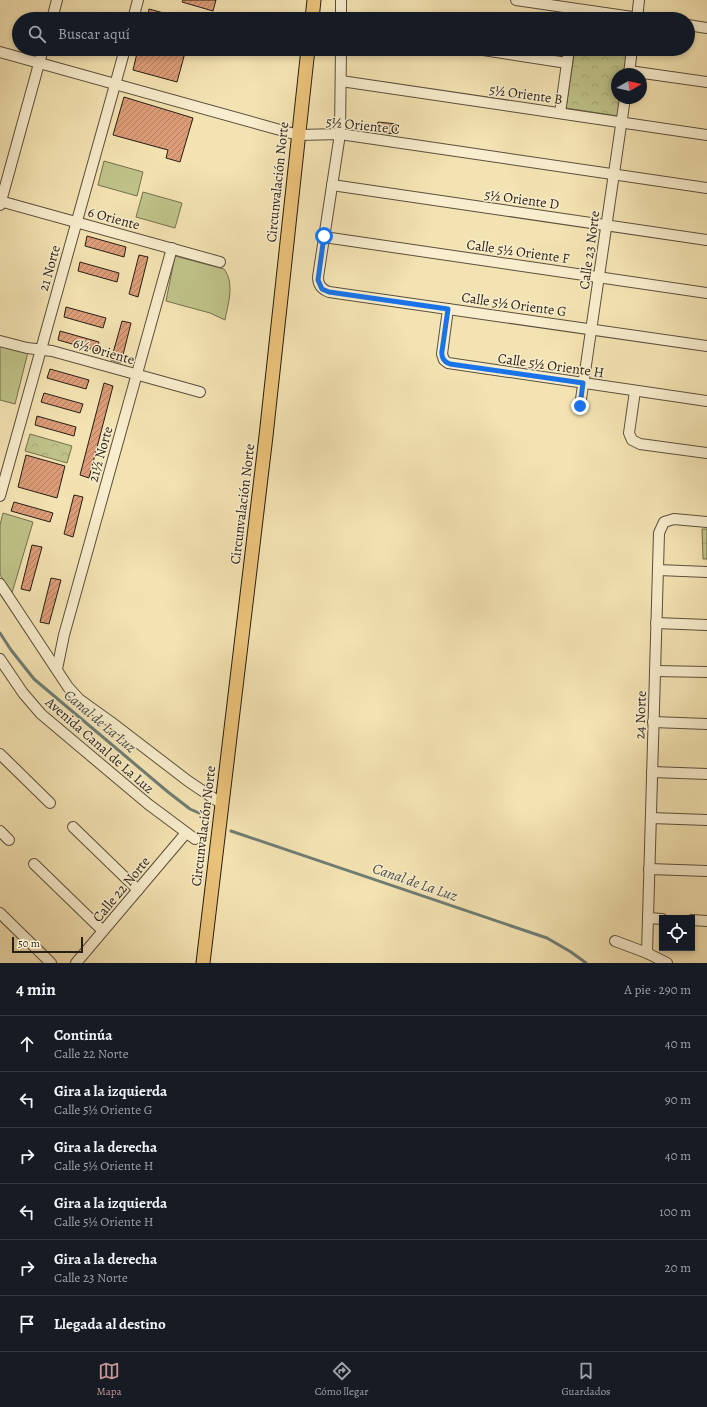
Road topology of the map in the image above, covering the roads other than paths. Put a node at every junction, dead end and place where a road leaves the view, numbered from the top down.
1 (57, 0) edge
2 (138, 0) edge
3 (314, 0) edge
4 (341, 0) edge
5 (516, 0) edge
6 (639, 0) edge
7 (54, 12) edge
8 (135, 12) edge
9 (313, 12) edge
10 (341, 12) edge
11 (566, 12) edge
12 (640, 12) edge
13 (695, 26) edge
14 (707, 28) edge
15 (0, 52) edge
16 (12, 55) edge
17 (15, 56) edge
18 (42, 56) edge
19 (122, 56) edge
20 (307, 56) edge
21 (341, 56) edge
22 (522, 56) edge
23 (568, 56) edge
24 (631, 56) edge
25 (40, 63) junction
26 (567, 63) junction
27 (630, 68) edge
28 (647, 75) edge
29 (341, 81) junction
30 (707, 82) edge
31 (115, 84) junction
32 (624, 104) edge
33 (560, 113) junction
34 (622, 122) junction
35 (340, 134) junction
36 (298, 135) junction
37 (707, 135) edge
38 (614, 174) junction
39 (332, 185) junction
40 (707, 188) edge
41 (0, 202) edge
42 (76, 222) junction
43 (606, 226) junction
44 (324, 236) junction
45 (707, 240) edge
46 (172, 248) junction
47 (220, 262) dead end
48 (599, 277) junction
49 (707, 293) edge
50 (448, 309) junction
51 (591, 329) junction
52 (0, 341) edge
53 (707, 346) edge
54 (41, 350) junction
55 (137, 375) junction
56 (583, 383) junction
57 (635, 391) junction
58 (200, 392) dead end
59 (707, 401) edge
60 (580, 406) dead end
61 (707, 453) edge
62 (0, 496) edge
63 (707, 522) edge
64 (658, 570) junction
65 (707, 572) edge
66 (0, 584) edge
67 (656, 623) junction
68 (707, 625) edge
69 (0, 659) edge
70 (57, 669) junction
71 (655, 671) junction
72 (3, 672) edge
73 (707, 672) edge
74 (653, 722) junction
75 (707, 724) edge
76 (0, 754) edge
77 (652, 772) junction
78 (707, 774) edge
79 (50, 803) dead end
80 (222, 804) junction
81 (651, 818) junction
82 (707, 820) edge
83 (73, 827) dead end
84 (0, 831) edge
85 (190, 836) joint
86 (9, 840) dead end
87 (34, 864) dead end
88 (649, 869) junction
89 (707, 871) edge
90 (138, 890) junction
91 (0, 913) edge
92 (648, 918) junction
93 (659, 919) edge
94 (695, 920) edge
95 (707, 921) edge
96 (103, 932) junction
97 (615, 941) dead end
98 (647, 953) junction
99 (51, 963) edge
100 (76, 963) edge
101 (202, 963) edge
102 (667, 963) edge

1 - 7 street
2 - 8 street
3 - 9 main road
4 - 10 street
5 - 11 street
6 - 12 street
13 - 14 street
15 - 16 street, 5½ Oriente C
17 - 25 street, 5½ Oriente C
18 - 25 street
19 - 31 street, 21 Norte
20 - 36 main road, Circunvalación Norte
21 - 29 street
22 - 26 street
23 - 26 street
24 - 27 street
25 - 31 street, 5½ Oriente C
25 - 41 street
26 - 33 street
28 - 30 street
29 - 33 street, 5½ Oriente B
29 - 35 street
31 - 36 street, 5½ Oriente C
31 - 42 street, 21 Norte
32 - 34 street, Calle 23 Norte
33 - 34 street, 5½ Oriente B
34 - 37 street, 5½ Oriente B
34 - 38 street, Calle 23 Norte
35 - 36 street, 5½ Oriente C
35 - 38 street, 5½ Oriente C
35 - 39 street
36 - 80 main road, Circunvalación Norte
38 - 40 street, 5½ Oriente C
38 - 43 street, Calle 23 Norte
39 - 43 street, 5½ Oriente D
39 - 44 street
41 - 42 street, 6 Oriente
42 - 46 street, 6 Oriente
42 - 54 street, 21 Norte
43 - 45 street, 5½ Oriente D
43 - 48 street, Calle 23 Norte
44 - 48 street, Calle 5½ Oriente F
44 - 50 street, Calle 5½ Oriente G
46 - 47 street, 6 Oriente
46 - 55 street, 21½ Norte
48 - 49 street, Calle 5½ Oriente F
48 - 51 street, Calle 23 Norte
50 - 51 street, Calle 5½ Oriente G
50 - 56 street, Calle 5½ Oriente H
51 - 53 street, Calle 5½ Oriente G
51 - 56 street, Calle 23 Norte
52 - 54 street, 6½ Oriente
54 - 55 street, 6½ Oriente
54 - 62 street, 21 Norte
55 - 58 street, 6½ Oriente
55 - 70 street, 21½ Norte
56 - 57 street, Calle 5½ Oriente H
56 - 60 street, Calle 23 Norte
57 - 59 street, Calle 5½ Oriente H
57 - 61 street
63 - 64 street, 24 Norte
64 - 65 street
64 - 67 street, 24 Norte
66 - 70 street, Avenida Canal de La Luz
67 - 68 street
67 - 71 street, 24 Norte
69 - 72 street, Avenida Canal de La Luz
70 - 80 street, Avenida Canal de La Luz
71 - 73 street
71 - 74 street, 24 Norte
72 - 85 street, Avenida Canal de La Luz
74 - 75 street
74 - 77 street, 24 Norte
76 - 79 street
77 - 78 street
77 - 81 street, 24 Norte
80 - 101 main road, Circunvalación Norte
81 - 82 street
81 - 88 street, 24 Norte
83 - 90 street
84 - 86 street
85 - 90 street, Calle 22 Norte
87 - 96 street
88 - 89 street
88 - 92 street, 24 Norte
90 - 96 street, Calle 22 Norte
91 - 99 street
92 - 93 street
92 - 98 street, 24 Norte
94 - 95 street
96 - 100 street, Calle 22 Norte
97 - 98 street
98 - 102 street

